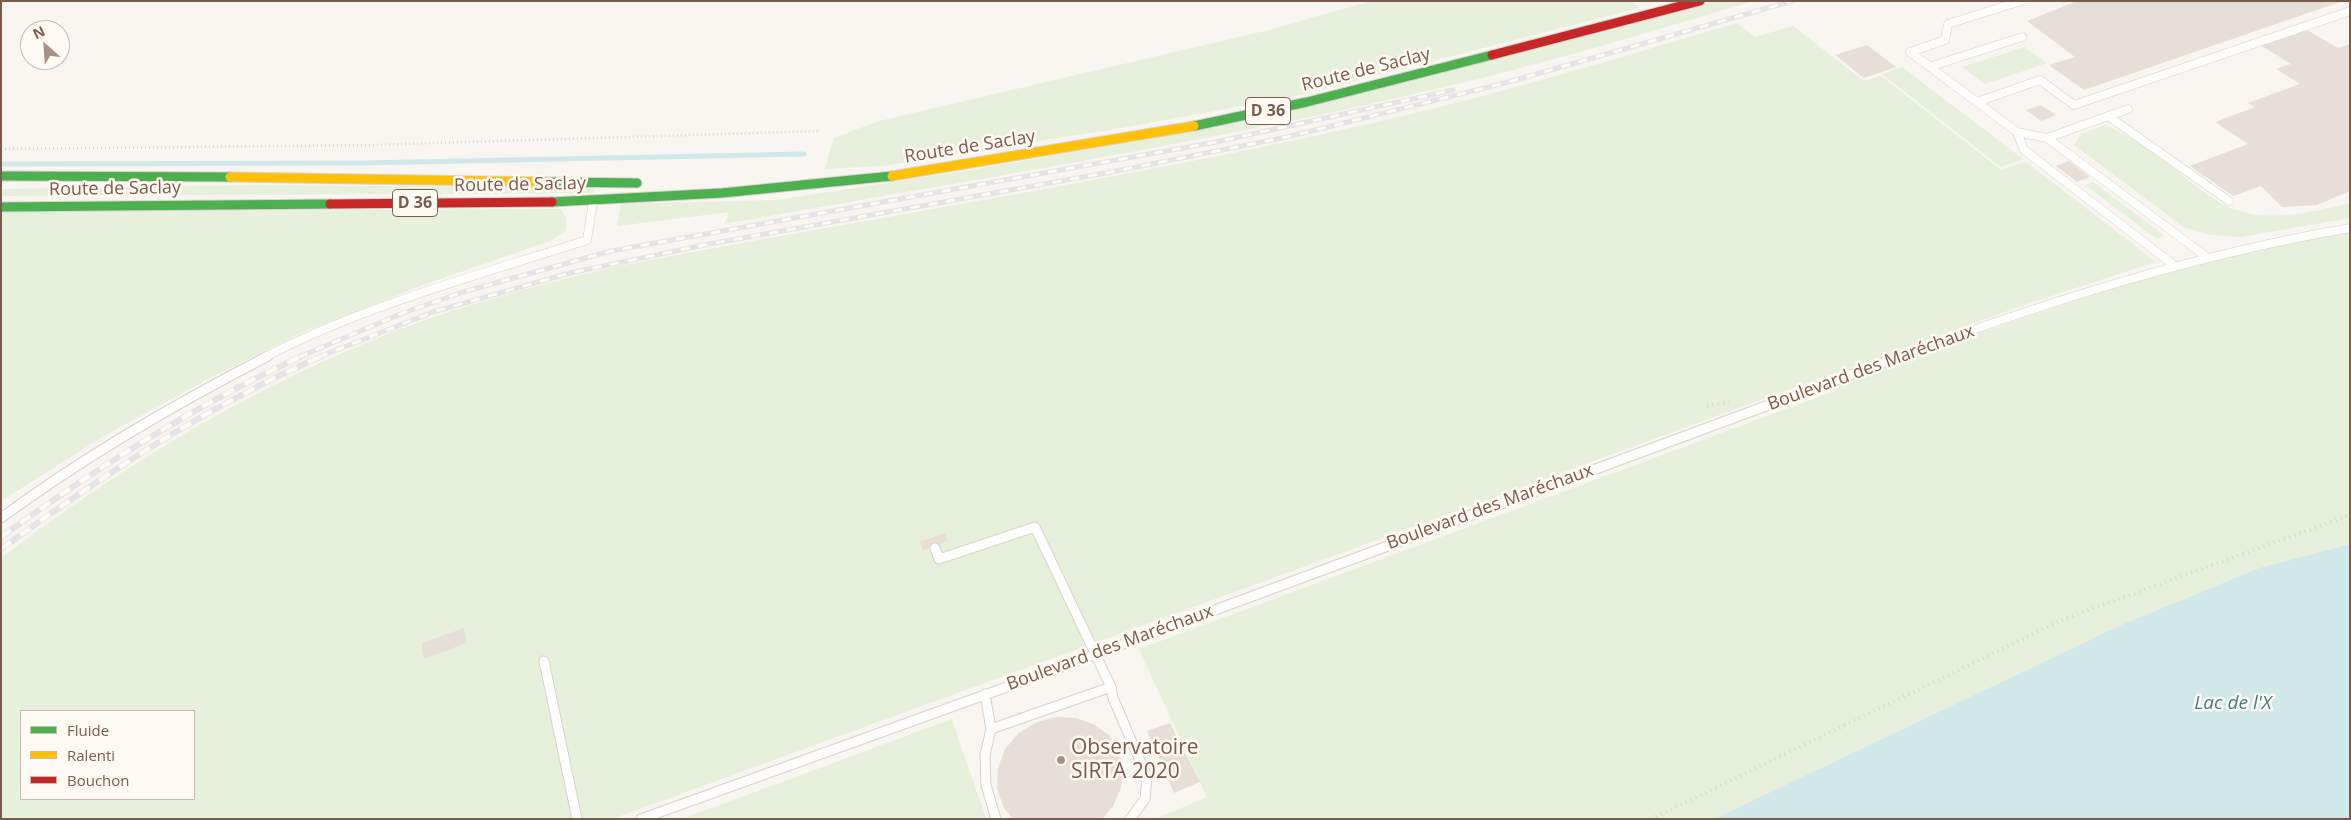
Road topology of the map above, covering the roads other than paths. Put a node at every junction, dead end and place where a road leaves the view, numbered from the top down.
1 (1700, 1) edge
2 (2021, 1) edge
3 (2350, 11) edge
4 (2022, 38) dead end
5 (1929, 67) junction
6 (1977, 102) junction
7 (2128, 109) dead end
8 (2108, 116) junction
9 (2017, 132) junction
10 (2047, 138) junction
11 (1, 176) edge
12 (651, 183) dead end
13 (690, 183) dead end
14 (828, 184) junction
15 (2229, 201) dead end
16 (593, 202) junction
17 (1, 207) edge
18 (2350, 228) edge
19 (2208, 258) junction
20 (2176, 266) junction
21 (1, 518) edge
22 (935, 548) dead end
23 (1095, 653) junction
24 (544, 661) dead end
25 (1111, 687) junction
26 (985, 694) junction
27 (991, 729) junction
28 (576, 819) edge
29 (640, 819) edge
30 (996, 819) edge
31 (1130, 819) edge

1 - 14 main road, Route de Saclay / D 36
2 - 5 lane
3 - 6 lane
4 - 5 lane
5 - 6 lane
6 - 9 lane
7 - 8 lane
8 - 10 lane
8 - 15 lane
9 - 10 lane
9 - 20 lane
10 - 19 lane
11 - 12 main road, Route de Saclay / D 36
13 - 14 main road, Route de Saclay / D 36
14 - 16 main road, Route de Saclay / D 36
16 - 17 main road, Route de Saclay / D 36
16 - 21 lane
18 - 19 lane, Boulevard des Maréchaux
19 - 20 lane, Boulevard des Maréchaux
20 - 23 lane, Boulevard des Maréchaux
22 - 23 lane
23 - 25 lane
23 - 26 lane, Boulevard des Maréchaux
24 - 28 lane
25 - 27 lane
25 - 31 lane
26 - 27 lane
26 - 29 lane, Boulevard des Maréchaux
27 - 30 lane

